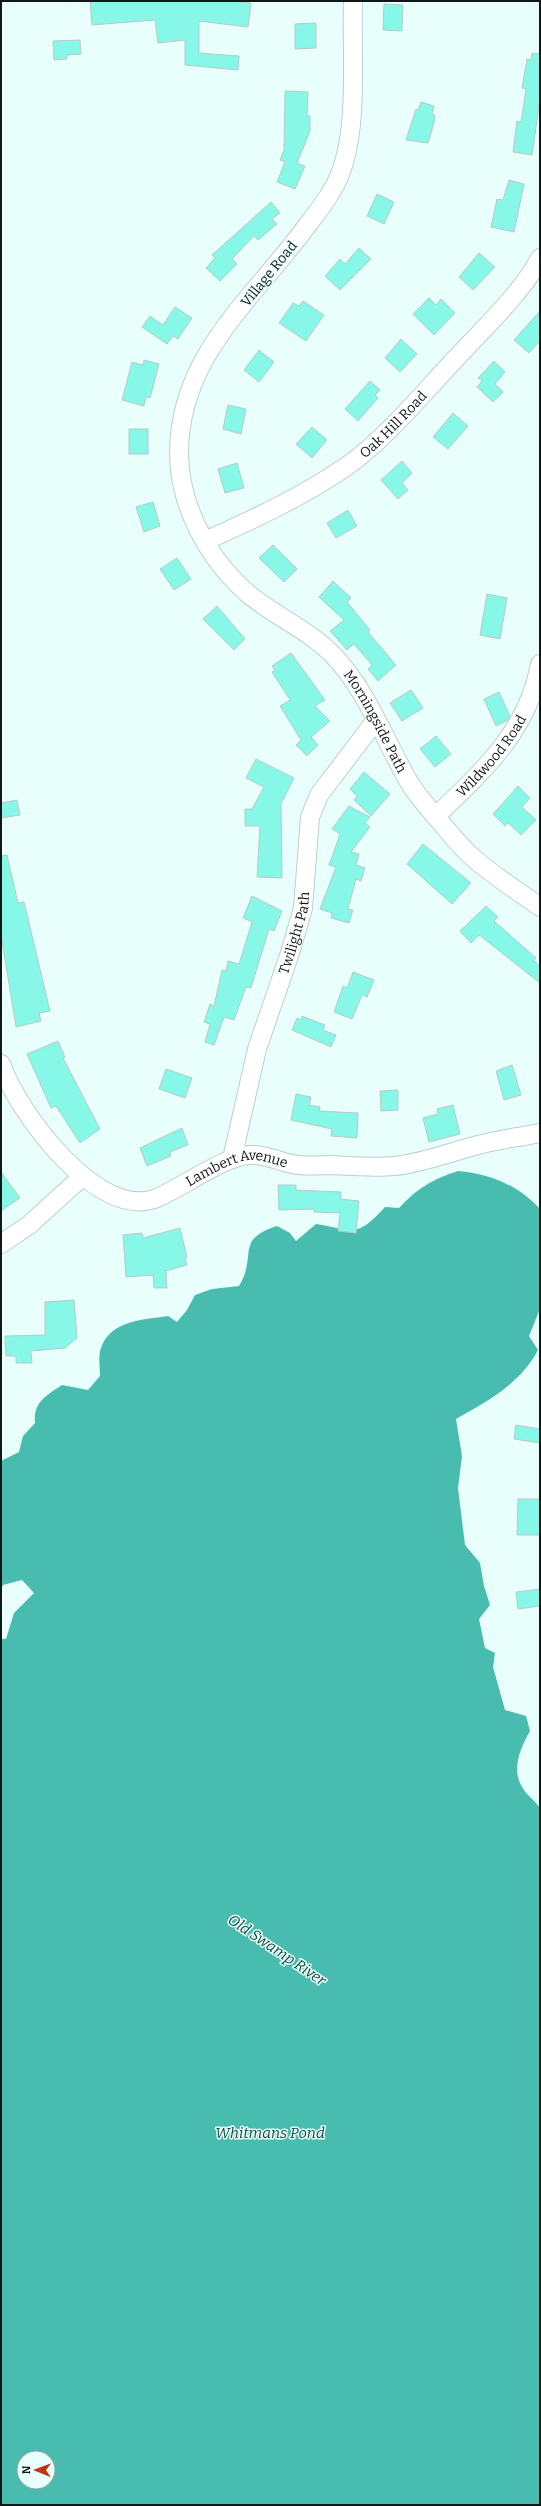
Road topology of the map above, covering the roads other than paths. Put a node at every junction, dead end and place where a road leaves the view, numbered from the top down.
1 (353, 1) edge
2 (540, 258) edge
3 (205, 541) junction
4 (540, 664) edge
5 (376, 720) junction
6 (436, 816) junction
7 (540, 907) edge
8 (1, 1064) edge
9 (540, 1133) edge
10 (232, 1159) junction
11 (83, 1176) junction
12 (1, 1244) edge

1 - 3 street, Village Road
2 - 3 street, Oak Hill Road
3 - 5 street, Morningside Path
4 - 6 street, Wildwood Road
5 - 6 street, Morningside Path
5 - 10 street, Twilight Path
6 - 7 street, Morningside Path
8 - 11 street, Lambert Avenue
9 - 10 street, Lambert Avenue
10 - 11 street, Lambert Avenue
11 - 12 street

